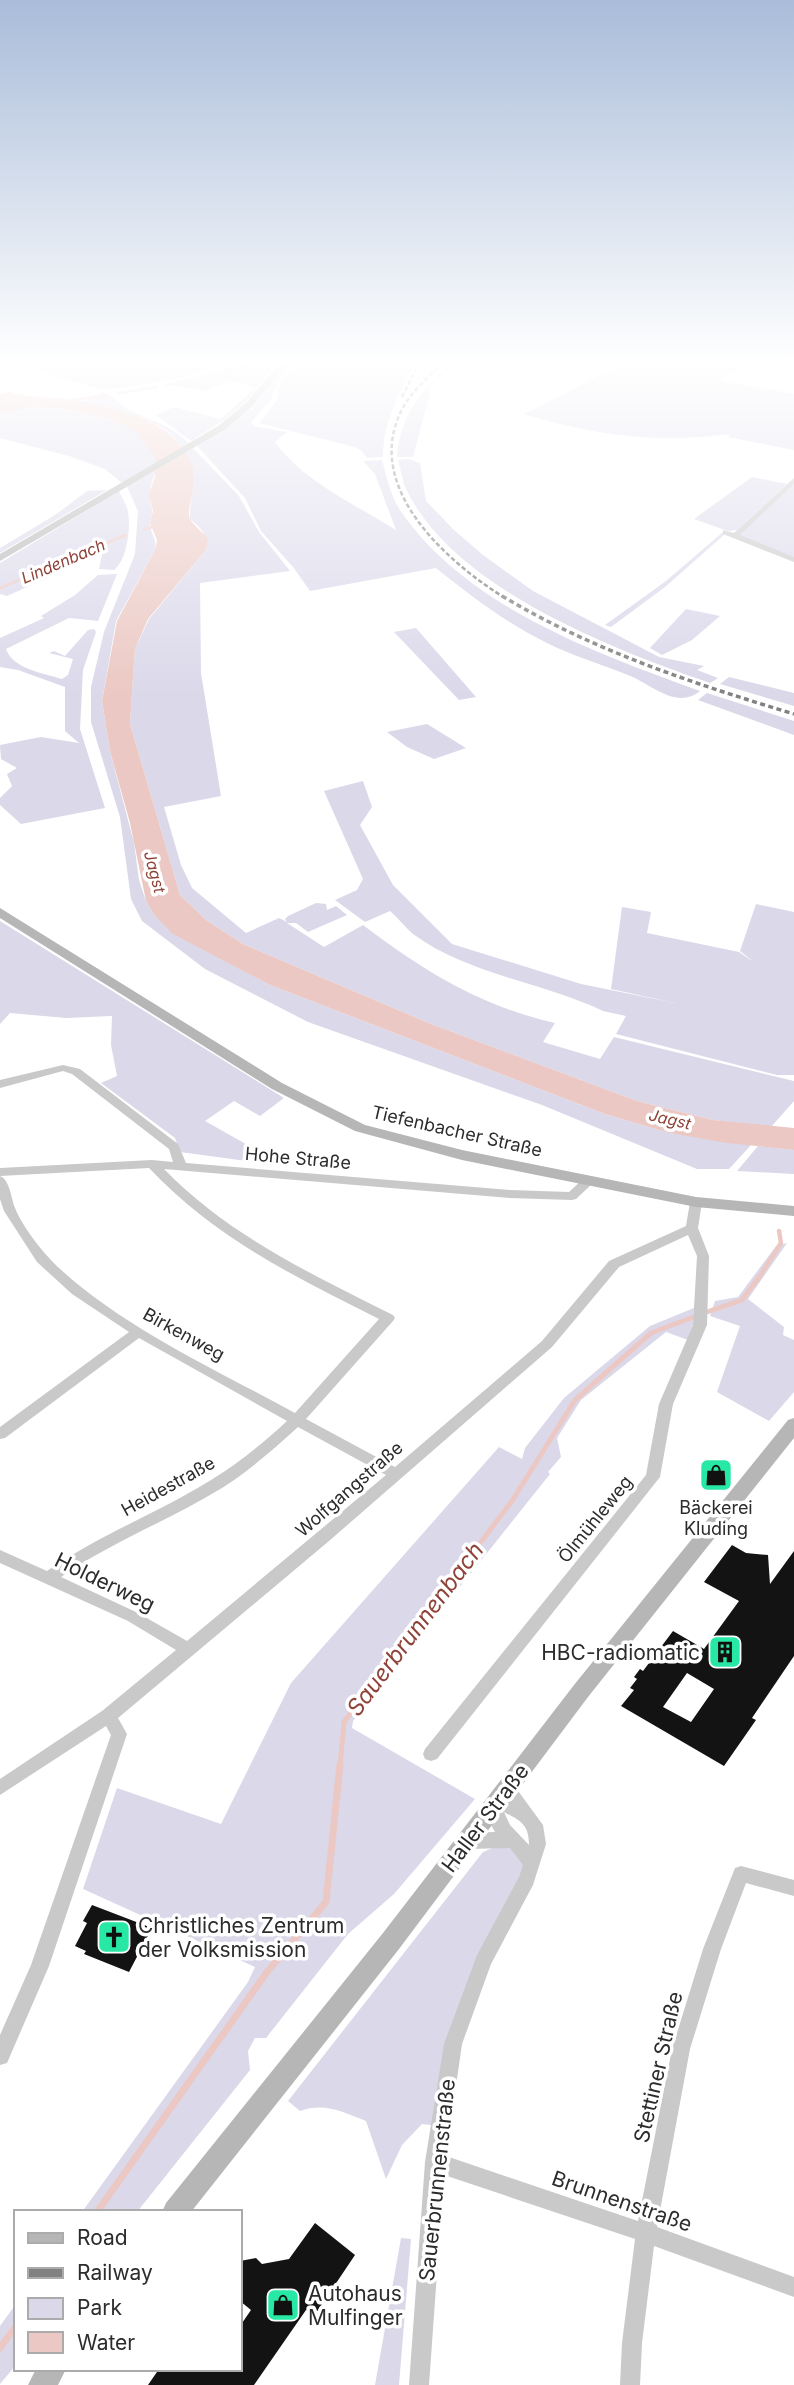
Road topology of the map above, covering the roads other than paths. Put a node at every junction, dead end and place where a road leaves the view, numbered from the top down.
1 (142, 474) edge
2 (794, 480) edge
3 (726, 532) dead end
4 (735, 536) junction
5 (0, 558) edge
6 (794, 560) edge
7 (0, 912) edge
8 (0, 1084) edge
9 (152, 1164) junction
10 (181, 1166) junction
11 (0, 1172) edge
12 (0, 1180) edge
13 (588, 1181) junction
14 (696, 1202) junction
15 (794, 1211) edge
16 (692, 1228) junction
17 (138, 1332) junction
18 (299, 1420) junction
19 (794, 1425) edge
20 (0, 1434) edge
21 (395, 1474) junction
22 (0, 1556) edge
23 (49, 1577) junction
24 (188, 1650) junction
25 (108, 1716) junction
26 (431, 1754) dead end
27 (0, 1788) edge
28 (501, 1797) junction
29 (467, 1841) junction
30 (515, 1842) junction
31 (532, 1866) junction
32 (794, 1888) edge
33 (0, 2056) edge
34 (435, 2162) junction
35 (178, 2210) edge
36 (646, 2233) junction
37 (794, 2287) edge
38 (419, 2385) edge
39 (630, 2385) edge

1 - 5 main road
2 - 4 street
3 - 4 street
4 - 6 street
7 - 13 main road, Tiefenbacher Straße
8 - 10 street
9 - 10 street, Hohe Straße
9 - 11 street, Hohe Straße
9 - 18 street, Heidestraße
10 - 13 street, Hohe Straße
12 - 17 street, Birkenweg
13 - 14 main road, Tiefenbacher Straße
14 - 15 main road, Tiefenbacher Straße
14 - 16 street
16 - 21 street, Wolfgangstraße
16 - 26 street, Ölmühleweg
17 - 18 street, Birkenweg
17 - 20 street
18 - 21 street, Birkenweg
18 - 23 street, Heidestraße
19 - 28 main road, Haller Straße
21 - 24 street, Wolfgangstraße
22 - 23 street, Holderweg
23 - 24 street, Holderweg
24 - 25 street, Wolfgangstraße
25 - 27 street, Wolfgangstraße
25 - 33 street
28 - 29 main road, Haller Straße
28 - 30 street
28 - 31 street, Sauerbrunnenstraße
29 - 30 street
29 - 35 main road, Haller Straße
30 - 31 street
31 - 34 street, Sauerbrunnenstraße
32 - 36 street, Stettiner Straße
34 - 36 street, Brunnenstraße
34 - 38 street, Sauerbrunnenstraße
36 - 37 street, Brunnenstraße
36 - 39 street, Stettiner Straße

